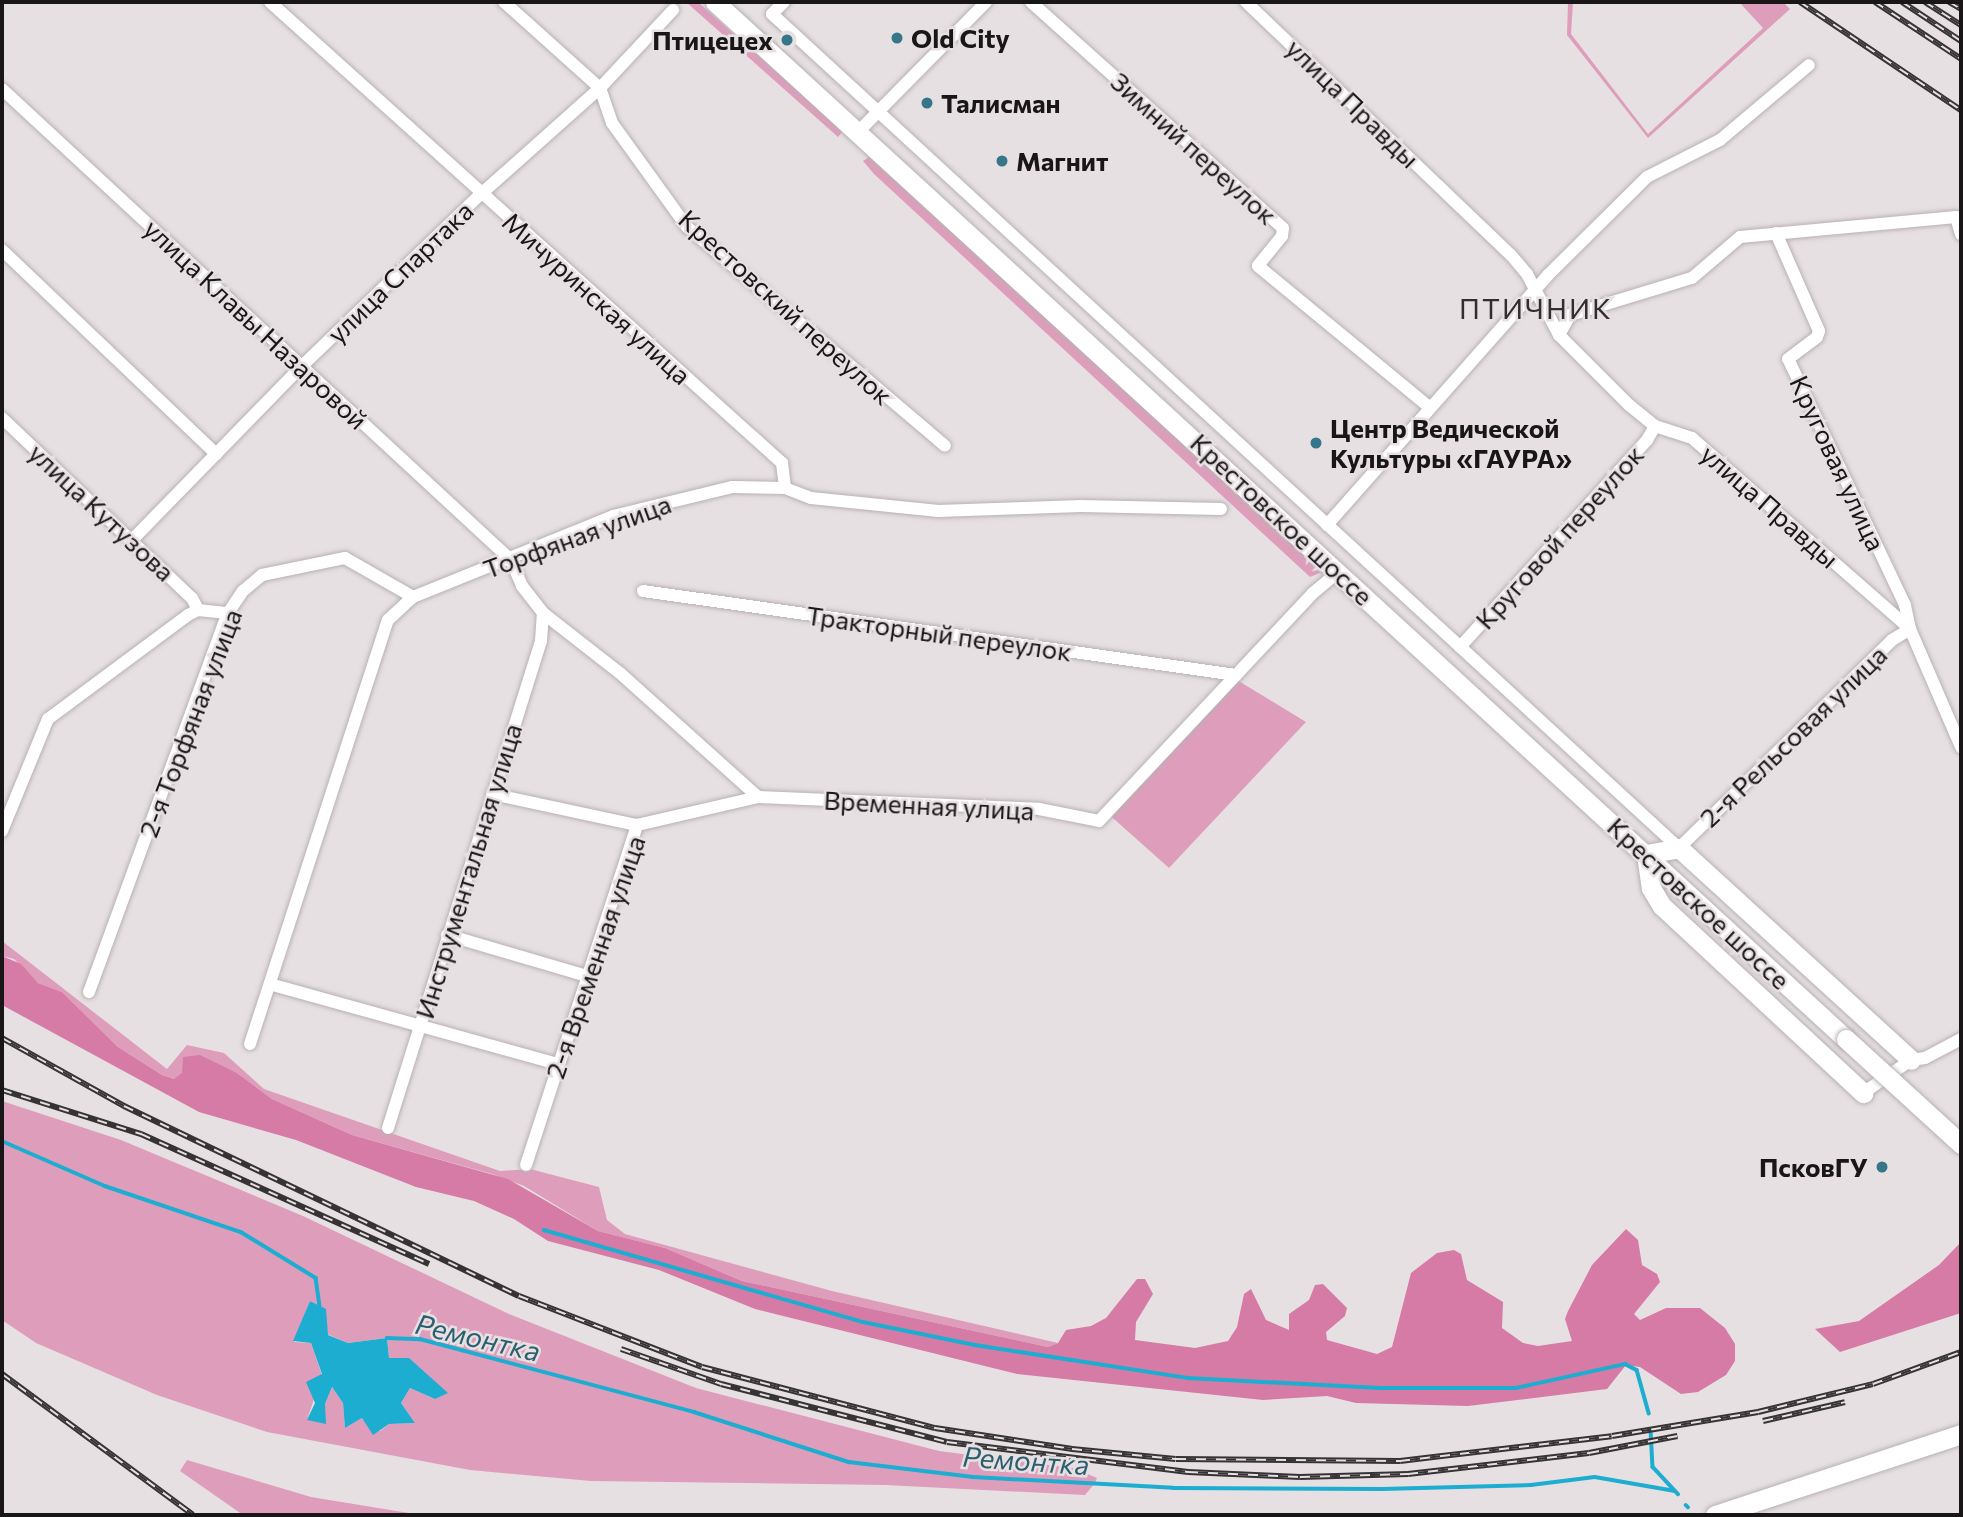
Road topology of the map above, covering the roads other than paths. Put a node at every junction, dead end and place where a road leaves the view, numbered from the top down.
1 (270, 2) edge
2 (505, 2) edge
3 (715, 2) edge
4 (784, 2) edge
5 (986, 2) edge
6 (1031, 2) edge
7 (1246, 2) edge
8 (673, 10) dead end
9 (1809, 65) dead end
10 (600, 88) junction
11 (2, 89) edge
12 (878, 110) junction
13 (858, 132) junction
14 (481, 194) junction
15 (1776, 233) junction
16 (1961, 234) edge
17 (2, 250) edge
18 (1535, 294) junction
19 (1559, 335) junction
20 (302, 366) junction
21 (1429, 407) junction
22 (2, 418) edge
23 (1655, 426) junction
24 (945, 446) dead end
25 (216, 454) junction
26 (785, 488) junction
27 (1221, 509) dead end
28 (1327, 525) junction
29 (132, 540) junction
30 (512, 559) junction
31 (1339, 571) junction
32 (643, 591) dead end
33 (413, 597) junction
34 (198, 610) junction
35 (228, 613) junction
36 (543, 613) junction
37 (1910, 629) junction
38 (1460, 647) junction
39 (1236, 675) junction
40 (1961, 747) edge
41 (492, 794) junction
42 (758, 797) junction
43 (637, 825) junction
44 (2, 831) edge
45 (1679, 848) junction
46 (1646, 854) junction
47 (447, 935) junction
48 (587, 976) junction
49 (273, 985) junction
50 (89, 992) dead end
51 (420, 1023) junction
52 (1961, 1039) edge
53 (250, 1044) dead end
54 (1911, 1060) junction
55 (558, 1064) junction
56 (1863, 1093) joint
57 (388, 1128) dead end
58 (1961, 1144) edge
59 (526, 1165) dead end
60 (1961, 1434) edge
61 (1715, 1515) edge

1 - 14 street, Мичуринская улица
2 - 10 street, Крестовский переулок
3 - 13 main road, Крестовское шоссе
4 - 12 street
5 - 12 street
6 - 21 street, Зимний переулок
7 - 18 street, улица Правды
8 - 10 street, улица Спартака
9 - 18 street
10 - 14 street, улица Спартака
10 - 24 street, Крестовский переулок
11 - 20 street, улица Клавы Назаровой
12 - 13 street
12 - 28 street
13 - 31 main road, Крестовское шоссе
14 - 20 street, улица Спартака
14 - 26 street, Мичуринская улица
15 - 16 street
15 - 19 street
15 - 37 street, Круговая улица
17 - 25 street
18 - 19 street, улица Правды
18 - 21 street
19 - 23 street, улица Правды
20 - 25 street, улица Спартака
20 - 30 street, улица Клавы Назаровой
21 - 28 street
22 - 29 street, улица Кутузова
23 - 37 street, улица Правды
23 - 38 street, Круговой переулок
25 - 29 street, улица Спартака
26 - 27 street, Торфяная улица
26 - 30 street, Торфяная улица
28 - 38 street
29 - 34 street, улица Кутузова
30 - 33 street, Торфяная улица
30 - 36 street
31 - 39 street, Временная улица
31 - 46 main road, Крестовское шоссе
32 - 39 street, Тракторный переулок
33 - 35 street, 2-я Торфяная улица
33 - 49 street, Торфяная улица
34 - 35 street
34 - 44 street
35 - 50 street, 2-я Торфяная улица
36 - 41 street, Инструментальная улица
36 - 42 street
37 - 40 street, улица Правды
37 - 45 street, 2-я Рельсовая улица
38 - 45 street
39 - 42 street, Временная улица
41 - 43 street
41 - 47 street, Инструментальная улица
42 - 43 street, 2-я Временная улица
43 - 48 street, 2-я Временная улица
45 - 46 main road
45 - 54 main road
46 - 56 main road
46 - 58 main road, Крестовское шоссе, bridge
47 - 48 street
47 - 51 street, Инструментальная улица
48 - 55 street, 2-я Временная улица
49 - 51 street
49 - 53 street, Торфяная улица
51 - 55 street
51 - 57 street, Инструментальная улица
52 - 54 street
54 - 56 street
55 - 59 street, 2-я Временная улица
60 - 61 main road

